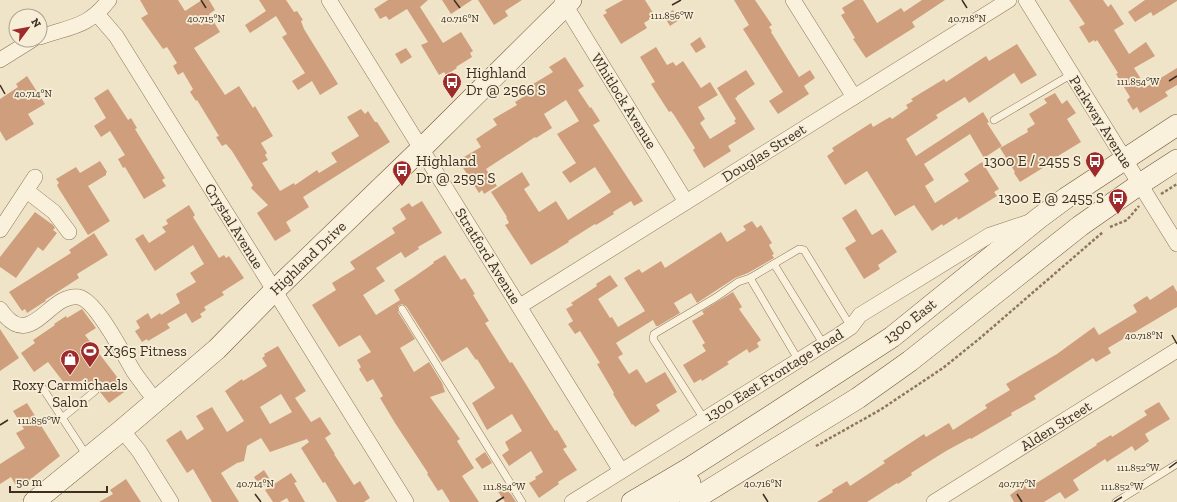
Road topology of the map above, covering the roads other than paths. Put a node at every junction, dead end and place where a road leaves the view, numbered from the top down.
1 (108, 0) edge
2 (329, 0) edge
3 (793, 0) edge
4 (1009, 0) edge
5 (1026, 0) edge
6 (566, 2) edge
7 (97, 14) junction
8 (48, 35) edge
9 (19, 48) edge
10 (0, 60) edge
11 (1072, 74) junction
12 (854, 97) junction
13 (994, 120) dead end
14 (1177, 125) edge
15 (421, 148) junction
16 (1124, 159) junction
17 (1177, 160) edge
18 (35, 177) dead end
19 (1140, 184) junction
20 (27, 191) junction
21 (686, 202) junction
22 (1039, 218) junction
23 (0, 230) edge
24 (69, 232) dead end
25 (1177, 244) edge
26 (774, 264) junction
27 (750, 278) junction
28 (274, 291) junction
29 (520, 306) junction
30 (0, 309) edge
31 (402, 309) dead end
32 (851, 327) junction
33 (824, 345) junction
34 (1177, 350) edge
35 (799, 361) junction
36 (42, 387) dead end
37 (95, 391) dead end
38 (156, 402) junction
39 (769, 417) junction
40 (62, 418) junction
41 (704, 420) junction
42 (122, 430) junction
43 (88, 458) junction
44 (1177, 464) edge
45 (621, 471) junction
46 (34, 502) edge
47 (171, 502) edge
48 (406, 502) edge
49 (522, 502) edge
50 (572, 502) edge
51 (632, 502) edge
52 (663, 502) edge
53 (690, 502) edge
54 (934, 502) edge
55 (1116, 502) edge

1 - 7 street
2 - 15 street, Stratford Avenue
3 - 12 street
4 - 12 street, Douglas Street
5 - 11 street, Parkway Avenue
6 - 15 main road, Highland Drive
6 - 21 street, Whitlock Avenue
7 - 8 street
7 - 28 street, Crystal Avenue
9 - 10 street
11 - 13 lane
11 - 16 street, Parkway Avenue
12 - 21 street, Douglas Street
14 - 16 main road, 1300 East
15 - 28 main road, Highland Drive
15 - 29 street, Stratford Avenue
16 - 19 street, Parkway Avenue
16 - 22 main road, 1300 East
17 - 19 main road, 1300 East
18 - 20 street
19 - 25 street, Parkway Avenue
19 - 53 main road, 1300 East
20 - 23 street
20 - 24 street
21 - 29 street, Douglas Street
22 - 32 street, 1300 East Frontage Road
22 - 39 main road, 1300 East
26 - 27 lane
26 - 32 lane
26 - 33 lane
27 - 35 lane
27 - 41 lane
28 - 38 main road, Highland Drive
28 - 48 street, Crystal Avenue
29 - 45 street, Stratford Avenue
30 - 38 street
31 - 49 lane
32 - 33 street, 1300 East Frontage Road
33 - 35 street, 1300 East Frontage Road
34 - 54 street, Alden Street
35 - 41 street, 1300 East Frontage Road
36 - 40 lane
37 - 40 lane
38 - 42 main road, Highland Drive
39 - 51 main road, 1300 East
39 - 52 main road
40 - 43 lane
41 - 45 street, 1300 East Frontage Road
42 - 43 main road, Highland Drive
42 - 47 street
43 - 46 main road, Highland Drive
44 - 55 lane
45 - 50 street, 1300 East Frontage Road

